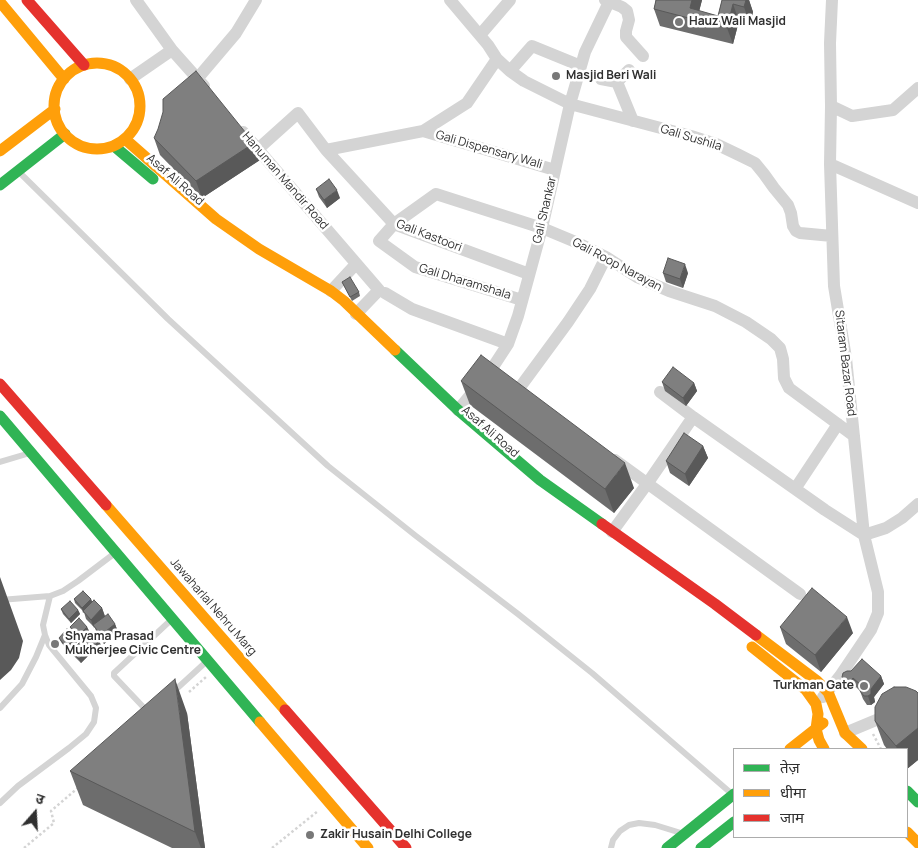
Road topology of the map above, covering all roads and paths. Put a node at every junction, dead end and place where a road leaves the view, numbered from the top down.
1 (27, 0) edge
2 (256, 0) edge
3 (450, 0) edge
4 (510, 0) edge
5 (608, 0) edge
6 (832, 0) edge
7 (138, 1) edge
8 (0, 2) edge
9 (480, 35) junction
10 (172, 50) junction
11 (643, 56) dead end
12 (497, 58) junction
13 (84, 65) junction
14 (581, 66) junction
15 (629, 70) dead end
16 (510, 71) junction
17 (197, 78) junction
18 (601, 78) dead end
19 (64, 79) junction
20 (130, 79) junction
21 (617, 82) junction
22 (918, 88) edge
23 (209, 93) edge
24 (570, 104) junction
25 (831, 106) junction
26 (55, 109) junction
27 (234, 121) edge
28 (633, 121) junction
29 (423, 131) junction
30 (65, 134) junction
31 (125, 139) junction
32 (114, 146) junction
33 (258, 149) junction
34 (326, 150) junction
35 (0, 151) edge
36 (830, 164) junction
37 (555, 170) junction
38 (18, 172) junction
39 (158, 183) dead end
40 (0, 185) edge
41 (180, 202) dead end
42 (918, 203) edge
43 (394, 224) junction
44 (542, 228) junction
45 (832, 236) junction
46 (606, 257) junction
47 (356, 264) junction
48 (529, 274) junction
49 (331, 291) junction
50 (382, 292) junction
51 (522, 300) junction
52 (356, 314) junction
53 (508, 344) junction
54 (0, 384) edge
55 (519, 390) edge
56 (660, 392) dead end
57 (458, 410) junction
58 (0, 416) edge
59 (693, 417) junction
60 (838, 424) junction
61 (854, 436) junction
62 (31, 453) junction
63 (607, 455) edge
64 (0, 462) edge
65 (647, 484) junction
66 (795, 489) junction
67 (918, 504) edge
68 (612, 532) junction
69 (864, 535) junction
70 (599, 536) dead end
71 (116, 552) junction
72 (630, 557) dead end
73 (800, 594) dead end
74 (50, 596) junction
75 (0, 600) edge
76 (172, 618) junction
77 (724, 624) dead end
78 (44, 635) junction
79 (746, 642) dead end
80 (208, 660) junction
81 (216, 669) junction
82 (828, 692) junction
83 (186, 695) dead end
84 (165, 699) edge
85 (816, 704) junction
86 (158, 705) edge
87 (0, 708) edge
88 (918, 708) edge
89 (837, 712) junction
90 (868, 724) junction
91 (816, 729) junction
92 (834, 743) edge
93 (791, 748) edge
94 (857, 748) edge
95 (880, 748) edge
96 (81, 785) edge
97 (908, 792) edge
98 (733, 793) edge
99 (733, 795) edge
100 (329, 802) junction
101 (918, 802) edge
102 (0, 803) edge
103 (733, 823) edge
104 (908, 833) edge
105 (684, 834) junction
106 (918, 843) edge
107 (24, 848) edge
108 (272, 848) edge
109 (368, 848) edge
110 (406, 848) edge
111 (611, 848) edge
112 (667, 848) edge
113 (701, 848) edge

1 - 13 main road
2 - 17 street
3 - 9 street, Gali Sushila
4 - 9 street
5 - 11 street
5 - 14 street, Gali Shankar
6 - 25 street, Sitaram Bazar Road
7 - 10 street
8 - 19 main road
9 - 12 street, Gali Sushila
10 - 17 street
10 - 20 street
12 - 16 street, Gali Sushila
12 - 29 street
13 - 19 main road
13 - 20 main road
14 - 16 street
14 - 24 street, Gali Shankar
15 - 21 street
16 - 24 street, Gali Sushila
17 - 23 street
18 - 21 street
19 - 26 main road
20 - 31 main road
21 - 28 street
22 - 25 street
24 - 28 street, Gali Sushila
24 - 37 street, Gali Shankar
25 - 36 street, Sitaram Bazar Road
26 - 30 main road
26 - 35 main road
27 - 33 street, Hanuman Mandir Road
28 - 45 street, Gali Sushila
29 - 34 street
29 - 37 street, Gali Dispensary Wali
30 - 32 main road
30 - 38 main road
31 - 32 main road
31 - 49 main road, Asaf Ali Road
32 - 39 main road, Asaf Ali Road
33 - 34 street, Gali Kastoori
33 - 47 street, Hanuman Mandir Road
34 - 43 street, Gali Kastoori
36 - 42 street
36 - 45 street, Sitaram Bazar Road
37 - 44 street, Gali Shankar
38 - 40 main road
38 - 98 lane
41 - 70 main road, Asaf Ali Road
43 - 44 street, Gali Roop Narayan
43 - 48 street, Gali Kastoori
43 - 51 street, Gali Dharamshala
44 - 46 street, Gali Roop Narayan
44 - 48 street, Gali Shankar
45 - 61 street, Sitaram Bazar Road
46 - 55 street
46 - 60 street, Gali Roop Narayan
47 - 49 street
47 - 50 street, Hanuman Mandir Road
48 - 51 street, Gali Shankar
49 - 52 main road, Asaf Ali Road
50 - 52 street
50 - 53 street, Hanuman Mandir Road
51 - 53 street, Gali Shankar
52 - 57 main road, Asaf Ali Road
53 - 57 street, Gali Shankar
54 - 110 main road, Jawaharlal Nehru Marg
56 - 59 street
57 - 68 main road, Asaf Ali Road
58 - 62 main road
59 - 65 street
59 - 66 street
60 - 61 street, Gali Roop Narayan
60 - 66 street
61 - 69 street, Sitaram Bazar Road
62 - 64 lane
62 - 71 main road
63 - 65 street
65 - 68 street
65 - 73 street
66 - 69 street
67 - 69 street
68 - 82 main road, Asaf Ali Road
69 - 82 street, Sitaram Bazar Road
71 - 74 lane
71 - 76 main road
72 - 77 main road
74 - 75 lane
74 - 78 lane
76 - 80 main road
76 - 86 lane
78 - 87 lane
78 - 102 lane
79 - 85 main road
80 - 81 main road
80 - 84 lane
81 - 83 path
81 - 100 main road
82 - 85 street, Sitaram Bazar Road
82 - 89 main road, Asaf Ali Road
85 - 91 main road, Asaf Ali Road
88 - 90 street
89 - 91 main road
89 - 92 main road, Asaf Ali Road
90 - 92 street
90 - 95 path
91 - 92 main road, Asaf Ali Road
91 - 93 main road
92 - 94 main road, Asaf Ali Road
96 - 107 path
97 - 101 main road
99 - 105 main road
100 - 108 path
100 - 109 main road
103 - 113 main road
104 - 106 main road
105 - 111 lane
105 - 112 main road

